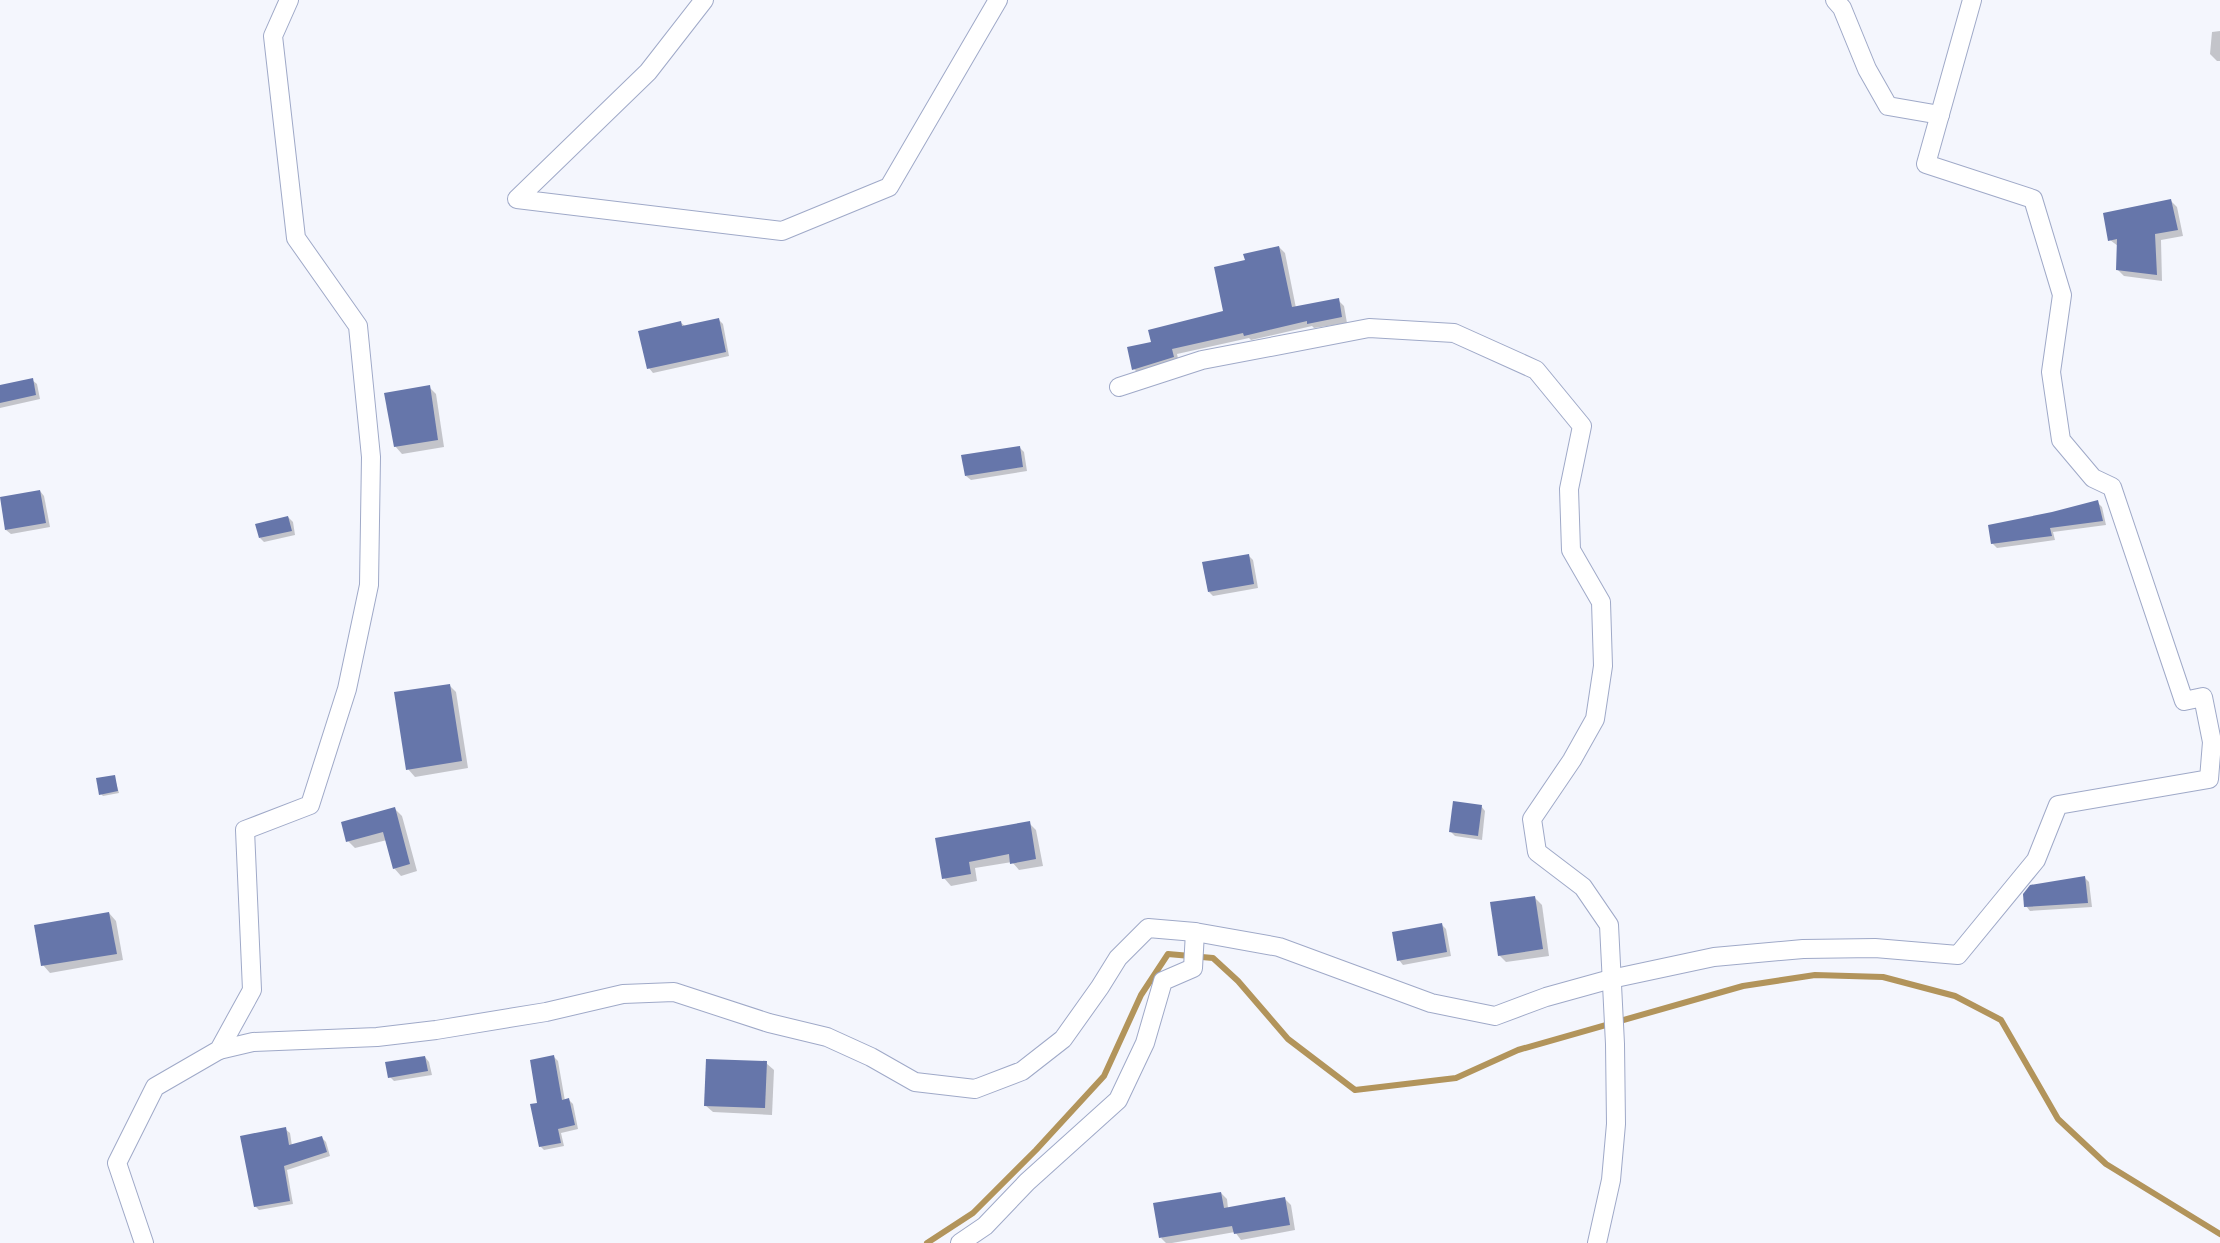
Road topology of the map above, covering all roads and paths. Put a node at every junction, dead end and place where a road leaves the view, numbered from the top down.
1 (289, 0) edge
2 (704, 0) edge
3 (998, 0) edge
4 (1835, 0) edge
5 (1972, 0) edge
6 (1940, 115) junction
7 (1119, 387) dead end
8 (1196, 932) junction
9 (1611, 979) junction
10 (219, 1050) junction
11 (144, 1243) edge
12 (960, 1243) edge
13 (1597, 1243) edge

1 - 10 street
2 - 3 street
4 - 6 street
5 - 6 street
6 - 9 street
7 - 9 street
8 - 9 street
8 - 10 street
8 - 12 street
9 - 13 street
10 - 11 street

